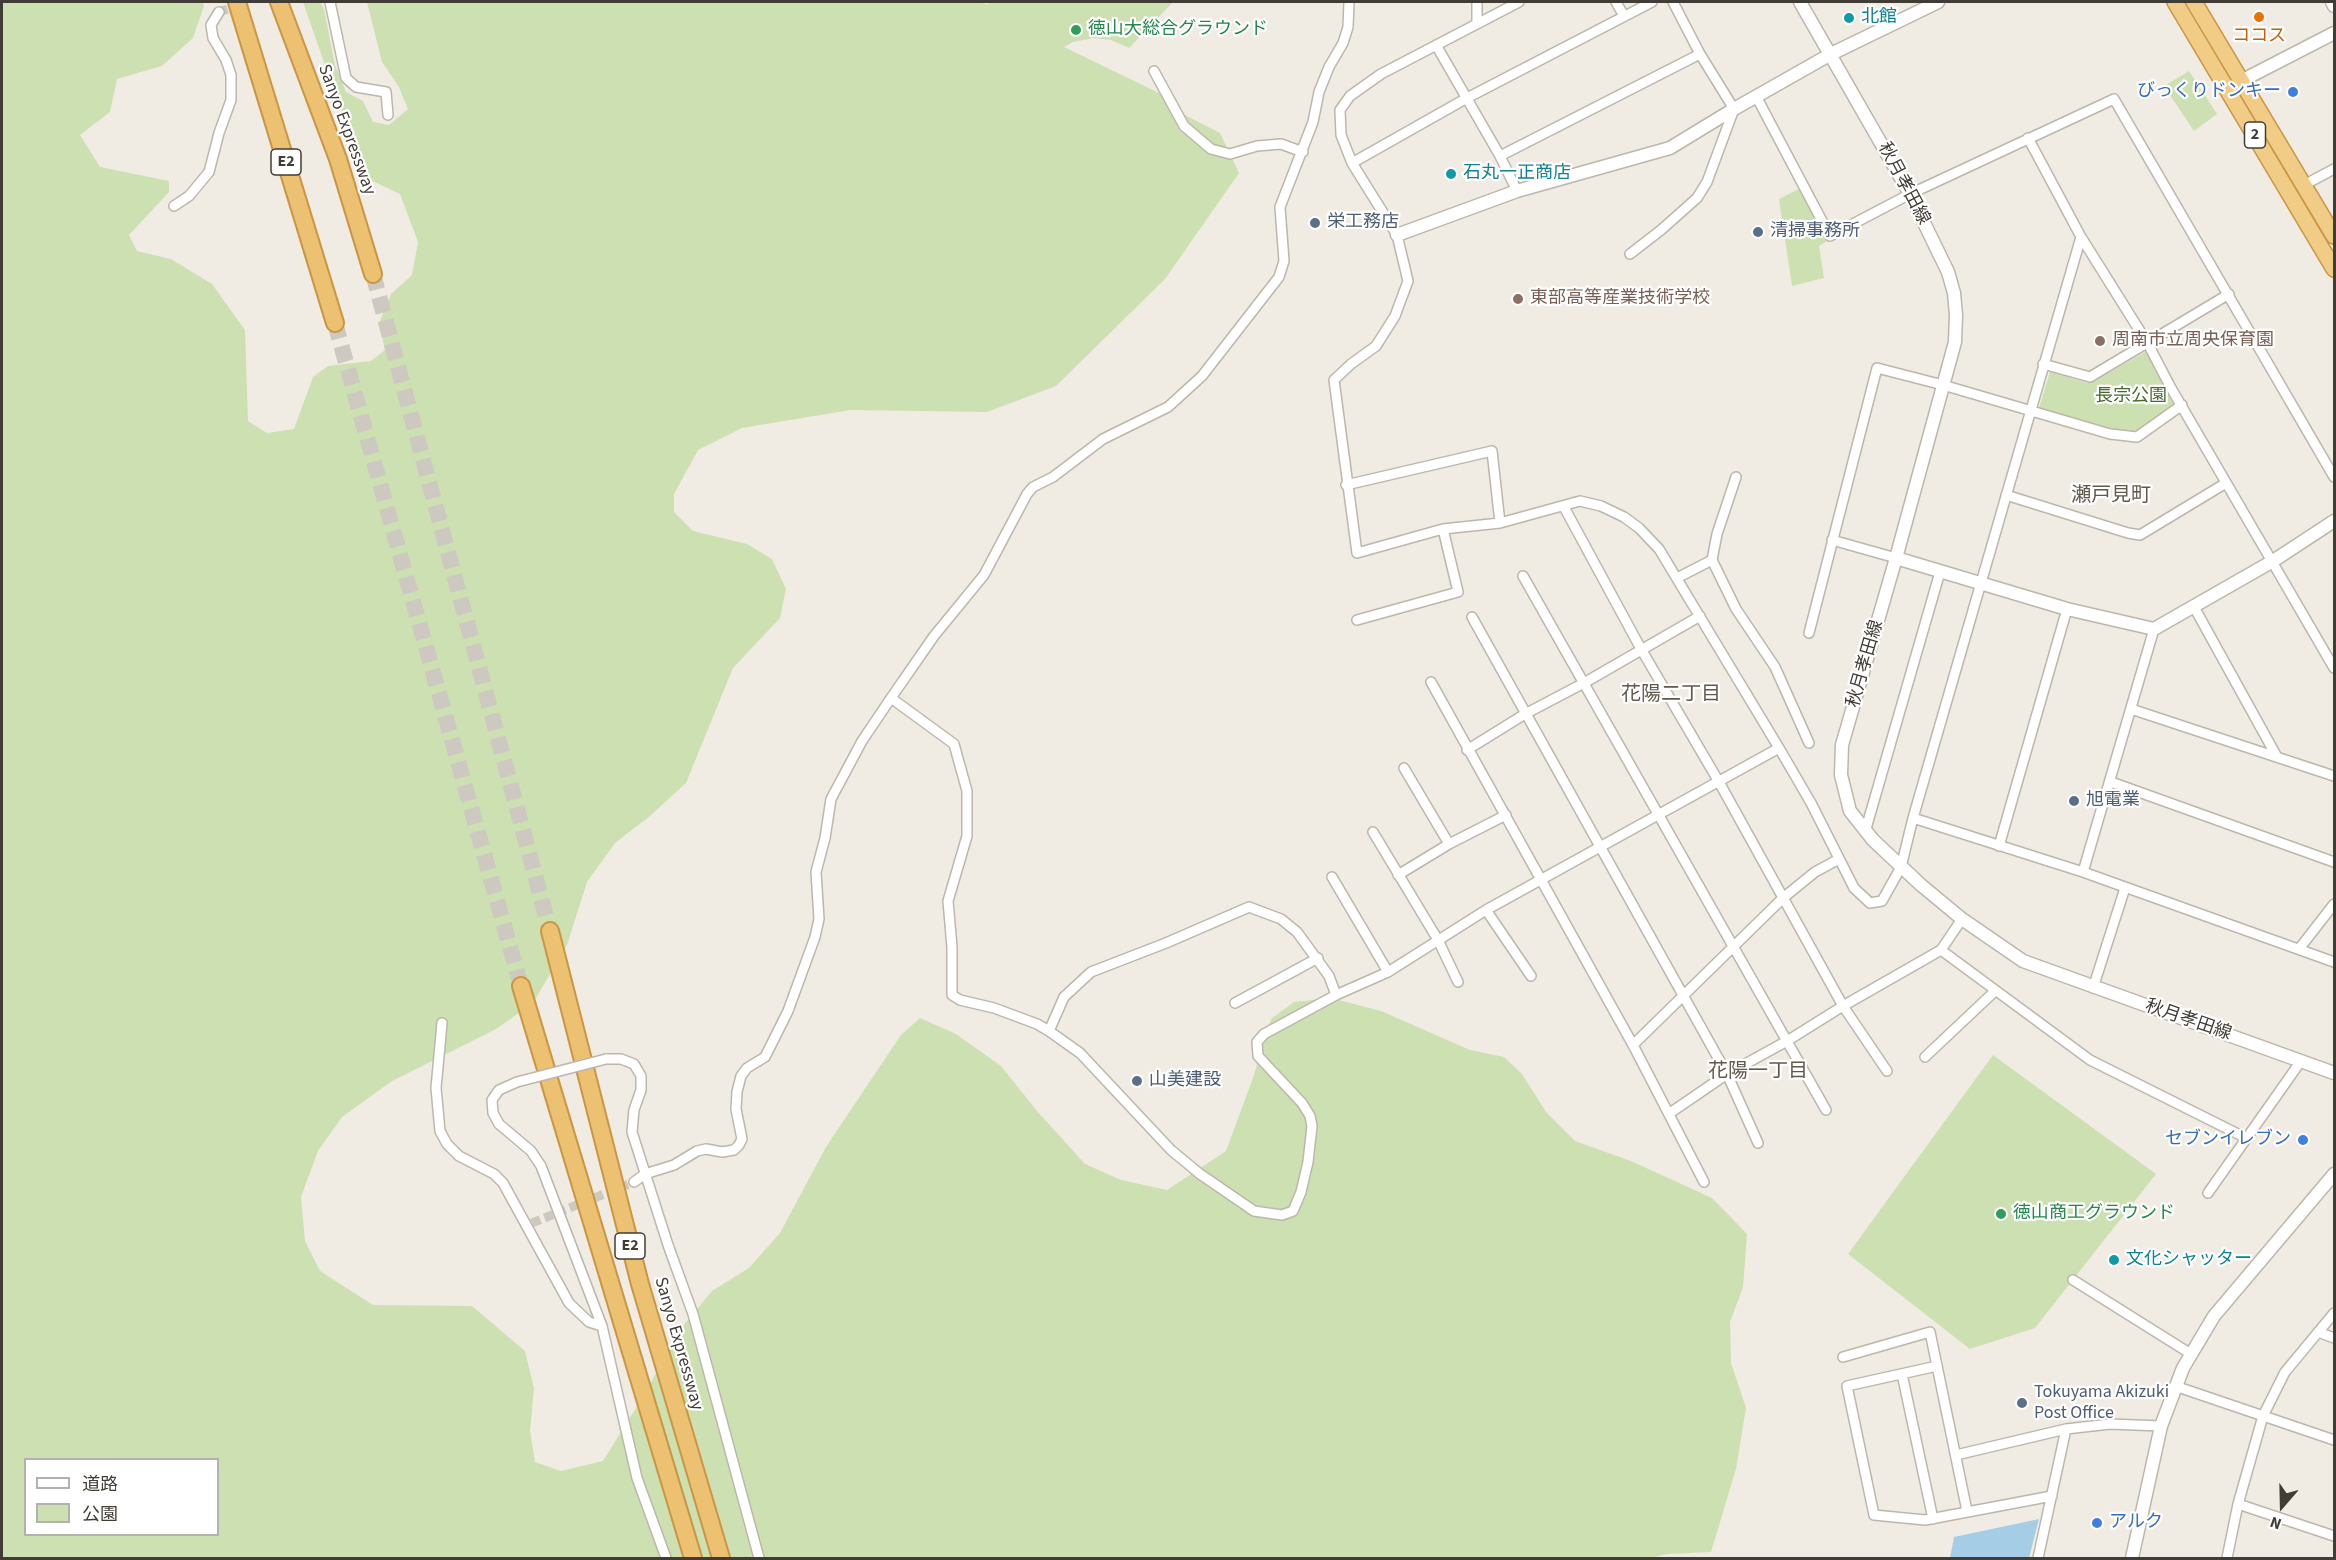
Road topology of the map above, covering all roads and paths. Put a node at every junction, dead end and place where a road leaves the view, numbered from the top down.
1 (237, 2) edge
2 (279, 2) edge
3 (330, 2) edge
4 (1349, 2) edge
5 (1477, 2) edge
6 (1519, 2) edge
7 (1616, 2) edge
8 (1652, 2) edge
9 (1672, 2) edge
10 (1800, 2) edge
11 (1938, 2) edge
12 (2175, 2) edge
13 (2194, 2) edge
14 (2332, 2) edge
15 (2334, 6) edge
16 (219, 12) dead end
17 (1624, 16) junction
18 (1477, 22) junction
19 (2334, 33) edge
20 (1436, 45) junction
21 (1701, 54) junction
22 (1831, 54) junction
23 (1154, 71) dead end
24 (2241, 81) junction
25 (1756, 96) junction
26 (1467, 98) junction
27 (1734, 109) junction
28 (388, 115) dead end
29 (2028, 138) junction
30 (1303, 152) junction
31 (1500, 156) junction
32 (1352, 163) junction
33 (2334, 169) edge
34 (2304, 185) junction
35 (1517, 191) junction
36 (1910, 194) junction
37 (174, 206) dead end
38 (1397, 235) junction
39 (2334, 236) edge
40 (2081, 237) junction
41 (1630, 254) dead end
42 (2334, 268) edge
43 (374, 273) tunnel mouth
44 (2229, 294) junction
45 (335, 323) tunnel mouth
46 (2148, 344) junction
47 (2043, 364) junction
48 (1943, 385) junction
49 (2182, 405) junction
50 (2032, 411) junction
51 (1736, 477) dead end
52 (2334, 477) edge
53 (2226, 483) junction
54 (1346, 485) junction
55 (2006, 495) junction
56 (1564, 507) junction
57 (2334, 521) edge
58 (1500, 523) junction
59 (1443, 529) junction
60 (1832, 540) junction
61 (1896, 558) junction
62 (1712, 560) junction
63 (2273, 561) junction
64 (1940, 572) junction
65 (1523, 576) dead end
66 (1677, 578) junction
67 (1981, 582) junction
68 (2194, 607) junction
69 (2067, 609) junction
70 (1700, 616) junction
71 (1472, 617) dead end
72 (1357, 620) dead end
73 (2154, 629) junction
74 (1809, 633) dead end
75 (1641, 649) junction
76 (2334, 668) edge
77 (1431, 682) dead end
78 (1584, 683) junction
79 (891, 698) junction
80 (2131, 709) junction
81 (1525, 714) junction
82 (1809, 743) dead end
83 (1779, 748) junction
84 (1467, 750) junction
85 (2277, 757) junction
86 (1404, 768) dead end
87 (2334, 777) edge
88 (1719, 782) junction
89 (2111, 782) junction
90 (1658, 814) junction
91 (1506, 815) junction
92 (1913, 818) junction
93 (1373, 832) dead end
94 (1865, 832) junction
95 (1449, 844) junction
96 (1999, 846) junction
97 (1600, 849) junction
98 (1839, 860) junction
99 (2334, 862) edge
100 (1902, 867) junction
101 (2083, 872) junction
102 (1398, 875) junction
103 (1332, 877) dead end
104 (1542, 880) junction
105 (2124, 888) junction
106 (1783, 898) junction
107 (2334, 904) edge
108 (1486, 910) junction
109 (1962, 919) junction
110 (550, 931) tunnel mouth
111 (1438, 940) junction
112 (1733, 947) junction
113 (2299, 949) junction
114 (1941, 950) junction
115 (1318, 958) junction
116 (2334, 962) edge
117 (1388, 972) junction
118 (1531, 976) dead end
119 (1458, 982) dead end
120 (521, 986) tunnel mouth
121 (2093, 988) junction
122 (1995, 992) junction
123 (1336, 995) junction
124 (1683, 995) junction
125 (1235, 1003) dead end
126 (1843, 1006) junction
127 (442, 1023) dead end
128 (1048, 1031) junction
129 (1787, 1041) junction
130 (1633, 1045) junction
131 (1925, 1057) dead end
132 (2301, 1061) junction
133 (1887, 1071) dead end
134 (2334, 1073) edge
135 (1727, 1074) junction
136 (1826, 1110) dead end
137 (1670, 1113) junction
138 (2246, 1138) junction
139 (1758, 1143) dead end
140 (645, 1174) junction
141 (2334, 1174) edge
142 (634, 1182) tunnel mouth
143 (1704, 1182) dead end
144 (2208, 1193) dead end
145 (2073, 1280) dead end
146 (2334, 1313) edge
147 (602, 1326) junction
148 (2318, 1332) junction
149 (2334, 1338) edge
150 (2191, 1354) junction
151 (1844, 1357) dead end
152 (1937, 1366) junction
153 (1902, 1374) junction
154 (2175, 1386) junction
155 (2263, 1416) junction
156 (2161, 1426) junction
157 (2067, 1429) junction
158 (2334, 1440) edge
159 (1956, 1455) junction
160 (2052, 1496) junction
161 (2238, 1504) junction
162 (1967, 1511) junction
163 (1934, 1519) junction
164 (2334, 1536) edge
165 (666, 1558) edge
166 (693, 1558) edge
167 (721, 1558) edge
168 (759, 1558) edge
169 (2038, 1558) edge
170 (2132, 1558) edge
171 (2227, 1558) edge

1 - 45 highway, E2
2 - 43 highway, Sanyo Expressway
3 - 28 street
4 - 30 street
5 - 18 street
6 - 18 street
7 - 17 street
8 - 17 street
9 - 21 street
10 - 22 street, 秋月孝田線
11 - 22 street
12 - 42 highway, 2
13 - 24 highway, 2
14 - 15 street
16 - 37 street
17 - 26 street
18 - 20 street
19 - 24 street
20 - 26 street
20 - 32 street
21 - 27 street
21 - 31 street
22 - 25 street
22 - 36 street, 秋月孝田線
23 - 30 street
24 - 34 highway, 2
25 - 27 street
25 - 36 street
26 - 31 street
26 - 32 street
27 - 35 street
27 - 41 street
29 - 36 street
29 - 40 street
29 - 44 street
30 - 79 street
31 - 35 street
32 - 38 street
33 - 34 street
34 - 39 highway, 2
35 - 38 street
36 - 48 street, 秋月孝田線
38 - 54 street
40 - 46 street
40 - 47 street
44 - 46 street
44 - 52 street
46 - 47 street
46 - 49 street
47 - 50 street
48 - 50 street
48 - 60 street
48 - 61 street, 秋月孝田線
49 - 50 street
49 - 53 street
50 - 55 street
51 - 62 street
53 - 55 street
53 - 63 street
54 - 58 street
54 - 59 street
55 - 67 street
56 - 58 street
56 - 66 street
56 - 75 street
57 - 63 street
58 - 59 street
59 - 72 street
60 - 61 street
60 - 74 street
61 - 64 street
61 - 94 street, 秋月孝田線
62 - 66 street
62 - 82 street
63 - 68 street
63 - 76 street
64 - 67 street
64 - 94 street
65 - 78 street
66 - 70 street
67 - 69 street
67 - 92 street
68 - 73 street
68 - 85 street
69 - 73 street
69 - 96 street
70 - 75 street
70 - 83 street
71 - 81 street
73 - 80 street
75 - 78 street
75 - 88 street
77 - 84 street
78 - 81 street
78 - 90 street
79 - 128 street
79 - 140 street
80 - 85 street
80 - 89 street
81 - 84 street
81 - 97 street
83 - 88 street
83 - 98 street
84 - 91 street
85 - 87 street
86 - 95 street
88 - 90 street
88 - 106 street
89 - 99 street
89 - 101 street
90 - 97 street
90 - 112 street
91 - 95 street
91 - 104 street
92 - 96 street
92 - 100 street
93 - 102 street
94 - 100 street, 秋月孝田線
95 - 102 street
96 - 101 street
97 - 104 street
97 - 124 street
98 - 100 street
98 - 106 street
100 - 109 street, 秋月孝田線
101 - 105 street
102 - 111 street
103 - 117 street
104 - 108 street
104 - 130 street
105 - 113 street
105 - 121 street
106 - 112 street
106 - 126 street
107 - 113 street
108 - 111 street
108 - 118 street
109 - 114 street
109 - 121 street, 秋月孝田線
110 - 167 highway, Sanyo Expressway / E2
111 - 117 street
111 - 119 street
112 - 124 street
112 - 129 street
113 - 116 street
114 - 122 street
114 - 126 street
115 - 123 street
115 - 125 street
115 - 128 street
117 - 123 street
120 - 166 highway, E2
121 - 132 street, 秋月孝田線
122 - 131 street
122 - 138 street
123 - 128 street
124 - 130 street
124 - 135 street
126 - 129 street
126 - 133 street
127 - 147 street
129 - 135 street
129 - 136 street
130 - 137 street
132 - 134 street, 秋月孝田線
132 - 138 street
135 - 137 street
135 - 139 street
137 - 143 street
138 - 144 street
140 - 142 street
140 - 147 street, bridge
140 - 168 street
141 - 150 street
145 - 150 street
146 - 148 street
147 - 165 street
148 - 149 street
148 - 155 street
150 - 154 street
151 - 152 street
152 - 153 street
152 - 159 street
153 - 163 street
153 - 163 street
154 - 155 street
154 - 156 street
155 - 158 street
155 - 161 street
156 - 157 street
156 - 170 street
157 - 159 street
157 - 160 street
159 - 162 street
160 - 162 street
160 - 169 street
161 - 164 street
161 - 171 street
162 - 163 street

